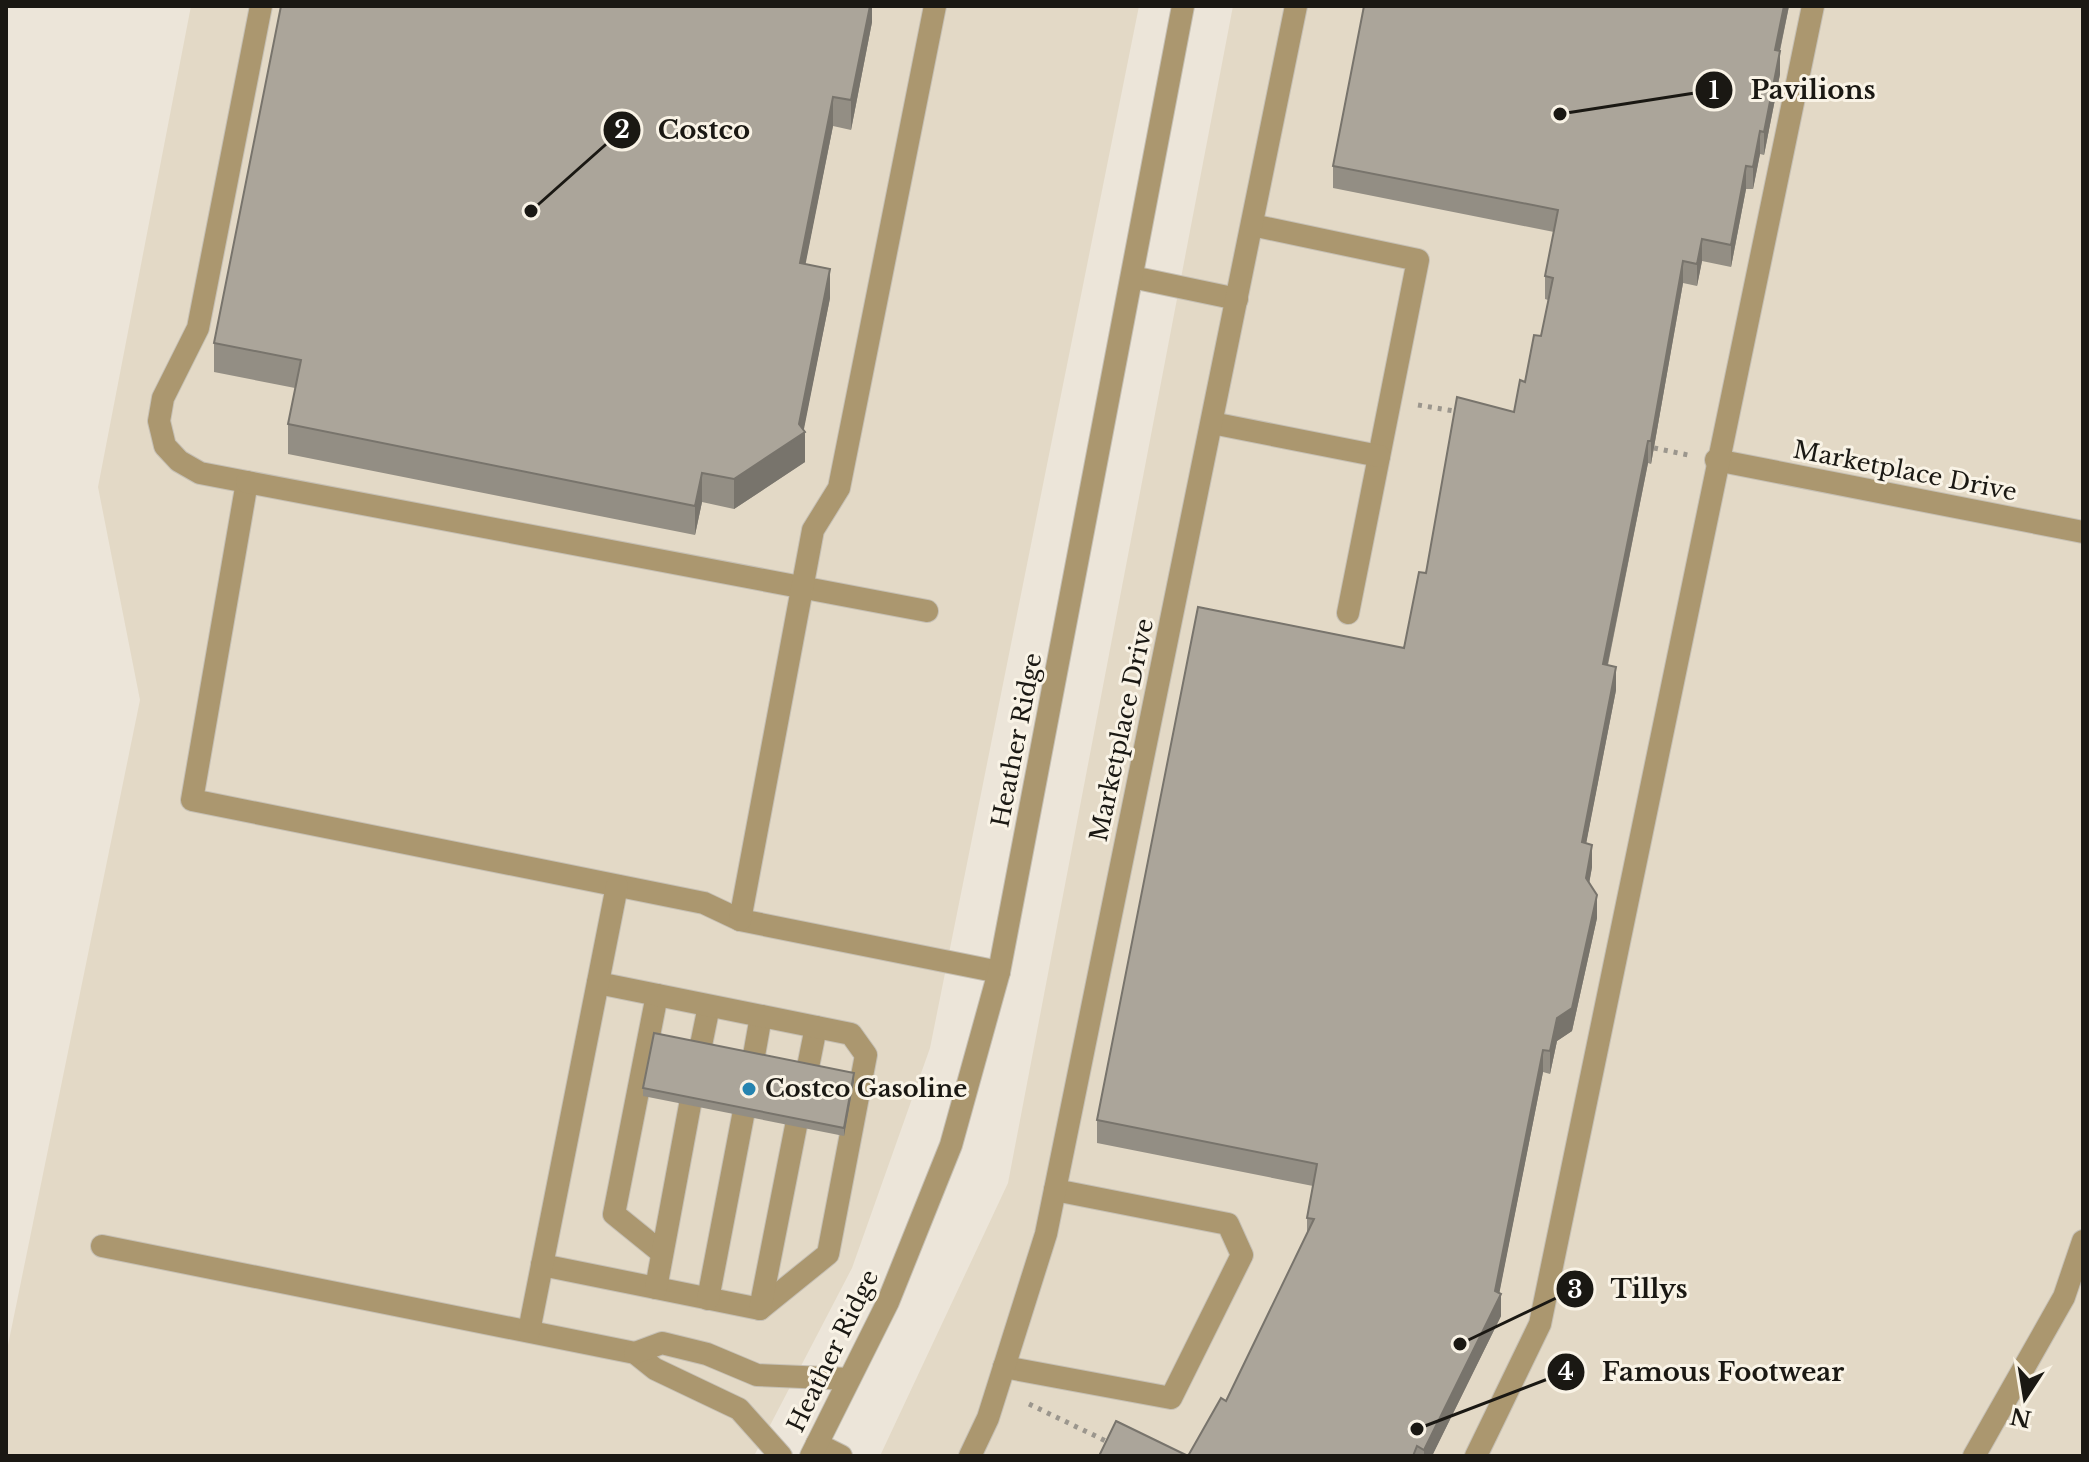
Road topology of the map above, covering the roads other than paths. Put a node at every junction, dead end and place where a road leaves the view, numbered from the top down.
1 (261, 6) edge
2 (935, 6) edge
3 (1183, 6) edge
4 (1296, 6) edge
5 (1813, 6) edge
6 (1252, 225) junction
7 (1132, 277) junction
8 (1237, 299) junction
9 (1212, 423) junction
10 (1379, 456) junction
11 (1716, 460) junction
12 (247, 482) junction
13 (2083, 532) edge
14 (801, 587) junction
15 (927, 611) dead end
16 (1348, 613) dead end
17 (617, 886) junction
18 (740, 920) junction
19 (999, 972) junction
20 (598, 983) junction
21 (657, 995) junction
22 (709, 1006) junction
23 (761, 1016) junction
24 (816, 1027) junction
25 (700, 1050) edge
26 (753, 1061) edge
27 (807, 1072) edge
28 (690, 1105) edge
29 (743, 1116) edge
30 (796, 1126) edge
31 (1055, 1190) junction
32 (2083, 1241) edge
33 (102, 1246) dead end
34 (662, 1253) junction
35 (542, 1265) junction
36 (656, 1288) junction
37 (708, 1299) junction
38 (760, 1309) junction
39 (529, 1331) junction
40 (635, 1353) junction
41 (1004, 1367) junction
42 (849, 1379) junction
43 (814, 1450) edge
44 (781, 1456) edge
45 (841, 1456) edge
46 (970, 1456) edge
47 (1476, 1456) edge
48 (1974, 1456) edge

1 - 12 street
2 - 14 street
3 - 7 street, Heather Ridge
4 - 6 street, Marketplace Drive
5 - 11 street
6 - 8 street, Marketplace Drive
6 - 10 street
7 - 8 street
7 - 19 street, Heather Ridge
8 - 9 street, Marketplace Drive
9 - 10 street
9 - 31 street, Marketplace Drive
10 - 16 street
11 - 13 street, Marketplace Drive
11 - 47 street
12 - 14 street
12 - 17 street
14 - 15 street
14 - 18 street
17 - 18 street
17 - 20 street
18 - 19 street
19 - 42 street, Heather Ridge
20 - 21 street
20 - 35 street
21 - 22 street
21 - 34 street
22 - 23 street
22 - 25 street
23 - 24 street
23 - 26 street
24 - 27 street
24 - 38 street
28 - 34 street
29 - 37 street
30 - 38 street
31 - 41 street, Marketplace Drive
31 - 41 street
32 - 48 street
33 - 39 street
34 - 36 street
35 - 36 street
35 - 39 street
36 - 37 street
37 - 38 street
39 - 40 street
40 - 42 street
40 - 44 street
41 - 46 street, Marketplace Drive
42 - 43 street, Heather Ridge
43 - 45 street

